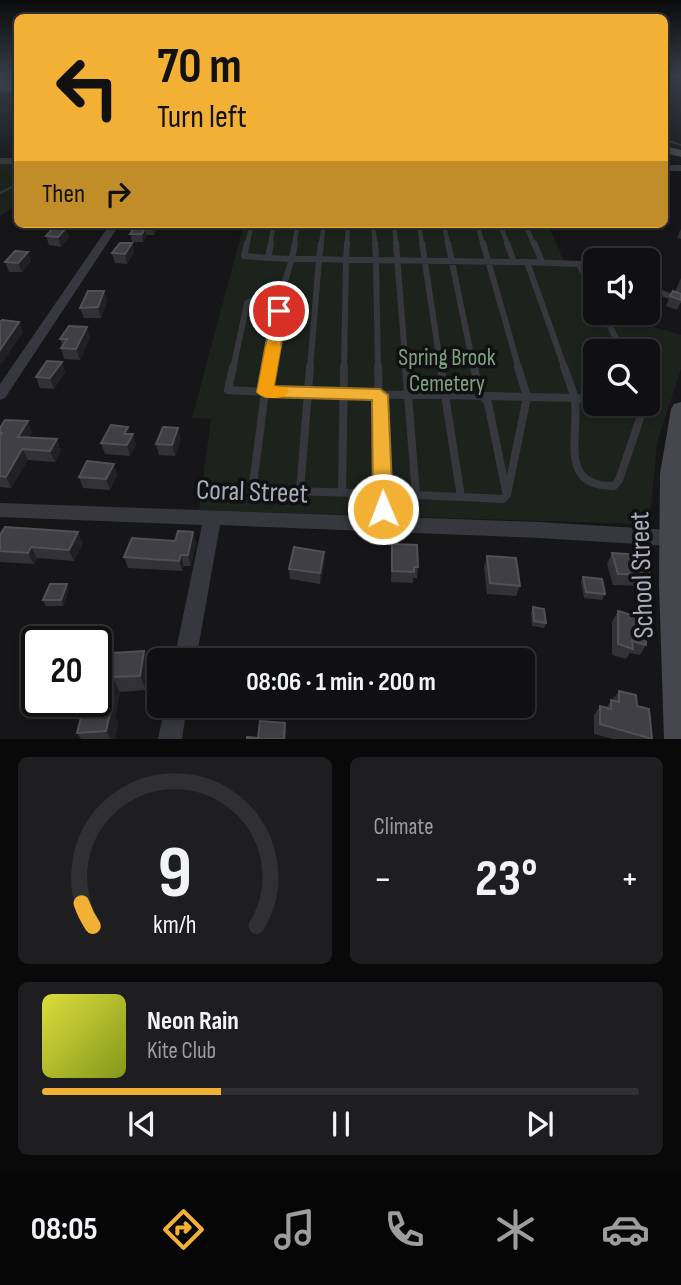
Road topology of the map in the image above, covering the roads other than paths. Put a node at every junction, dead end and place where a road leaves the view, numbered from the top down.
1 (112, 228) edge
2 (251, 228) edge
3 (273, 228) edge
4 (297, 228) edge
5 (323, 228) edge
6 (348, 228) edge
7 (373, 228) edge
8 (394, 228) edge
9 (420, 228) edge
10 (445, 228) edge
11 (478, 228) edge
12 (501, 228) edge
13 (527, 228) edge
14 (268, 258) junction
15 (292, 259) junction
16 (319, 259) junction
17 (346, 260) junction
18 (376, 260) junction
19 (396, 260) junction
20 (425, 261) junction
21 (452, 261) junction
22 (487, 261) junction
23 (514, 262) junction
24 (527, 262) junction
25 (542, 262) junction
26 (579, 264) junction
27 (583, 265) edge
28 (583, 272) edge
29 (284, 284) junction
30 (660, 292) edge
31 (681, 300) edge
32 (265, 392) junction
33 (307, 392) junction
34 (344, 393) junction
35 (0, 395) edge
36 (380, 395) junction
37 (408, 395) junction
38 (445, 395) junction
39 (483, 396) junction
40 (527, 397) junction
41 (575, 398) junction
42 (583, 398) edge
43 (681, 409) edge
44 (641, 416) edge
45 (300, 491) junction
46 (342, 492) junction
47 (383, 494) junction
48 (416, 495) junction
49 (508, 495) junction
50 (461, 497) junction
51 (0, 510) edge
52 (212, 520) junction
53 (382, 523) junction
54 (670, 538) junction
55 (676, 585) edge
56 (187, 648) edge
57 (174, 718) edge
58 (170, 739) edge
59 (680, 739) edge

1 - 35 street
2 - 14 lane
3 - 14 lane
4 - 15 lane
5 - 16 lane
6 - 17 lane
7 - 18 lane
8 - 19 lane
9 - 20 lane
10 - 21 lane
11 - 22 lane
12 - 23 lane
13 - 25 lane
14 - 15 lane
15 - 16 lane
15 - 29 lane
16 - 17 lane
16 - 33 lane
17 - 18 lane
17 - 34 lane
18 - 19 lane
18 - 36 lane
19 - 20 lane
19 - 37 lane
20 - 21 lane
20 - 38 lane
21 - 22 lane
21 - 39 lane
22 - 23 lane
22 - 40 lane
23 - 24 lane
24 - 25 lane
24 - 41 lane
25 - 26 lane
26 - 27 lane
26 - 28 lane
29 - 32 lane
29 - 32 lane
30 - 31 lane
32 - 33 lane
32 - 45 lane
33 - 34 lane
33 - 45 lane
34 - 36 lane
34 - 46 lane
36 - 37 lane
36 - 47 lane
37 - 38 lane
37 - 48 lane
38 - 39 lane
38 - 50 lane
39 - 40 lane
39 - 49 lane
40 - 41 lane
40 - 49 lane
41 - 42 lane
41 - 44 lane
43 - 54 main road, School Street
45 - 46 lane
46 - 47 lane
47 - 48 lane
47 - 53 lane
48 - 50 lane
49 - 50 lane
51 - 52 street, Coral Street
52 - 53 street, Coral Street
52 - 56 street
53 - 54 street, Coral Street
54 - 55 main road, School Street
55 - 59 main road, School Street
57 - 58 street

